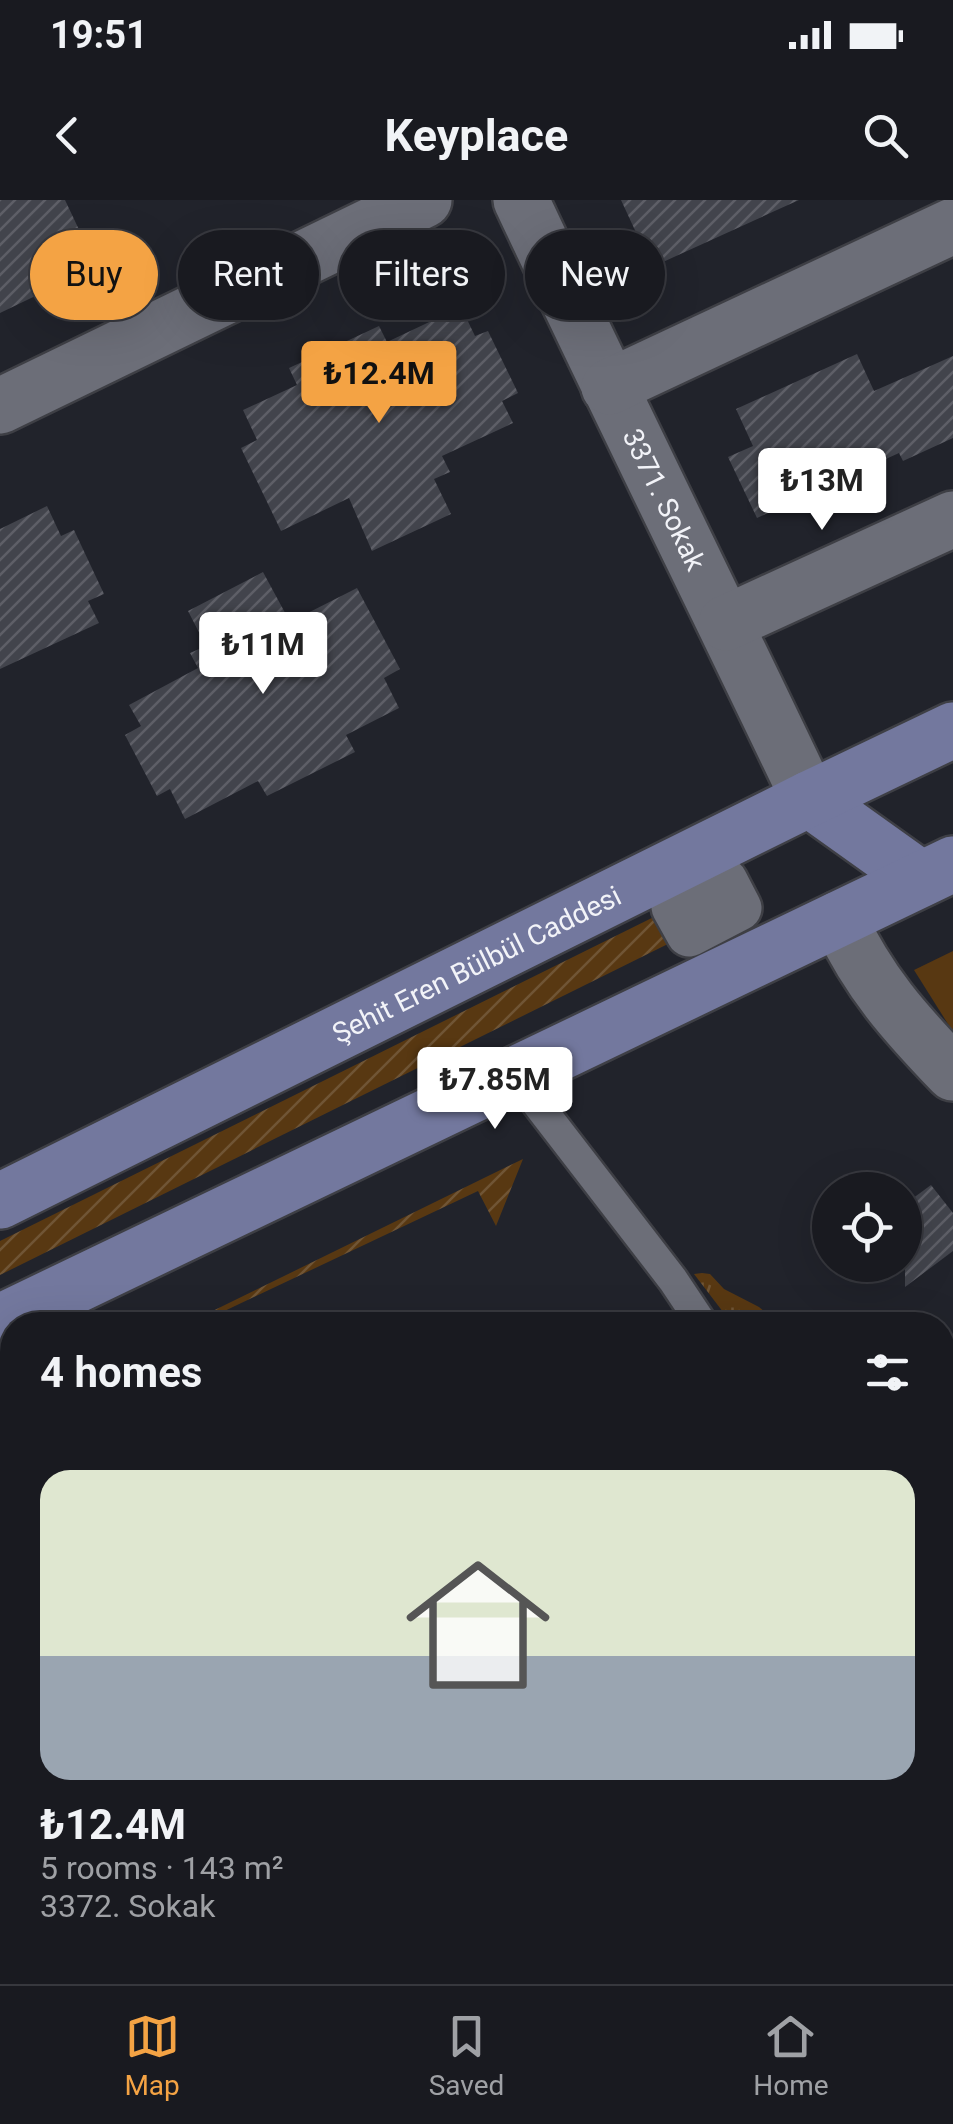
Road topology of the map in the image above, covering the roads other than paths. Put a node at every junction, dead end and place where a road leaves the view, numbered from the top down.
1 (424, 200) edge
2 (521, 200) edge
3 (953, 226) edge
4 (608, 387) junction
5 (0, 406) edge
6 (953, 519) edge
7 (726, 624) junction
8 (953, 730) edge
9 (809, 799) junction
10 (937, 871) edge
11 (838, 919) junction
12 (953, 1072) edge
13 (515, 1075) junction
14 (0, 1201) edge
15 (40, 1312) edge
16 (694, 1312) edge

1 - 5 street
2 - 4 street, 3371. Sokak
3 - 4 street
4 - 7 street, 3371. Sokak
6 - 7 street
7 - 9 street, 3371. Sokak
8 - 9 main road, Şehit Eren Bülbül Caddesi
9 - 10 main road
9 - 14 main road, Şehit Eren Bülbül Caddesi
10 - 11 main road
11 - 12 street
11 - 13 main road
13 - 15 main road
13 - 16 lane

